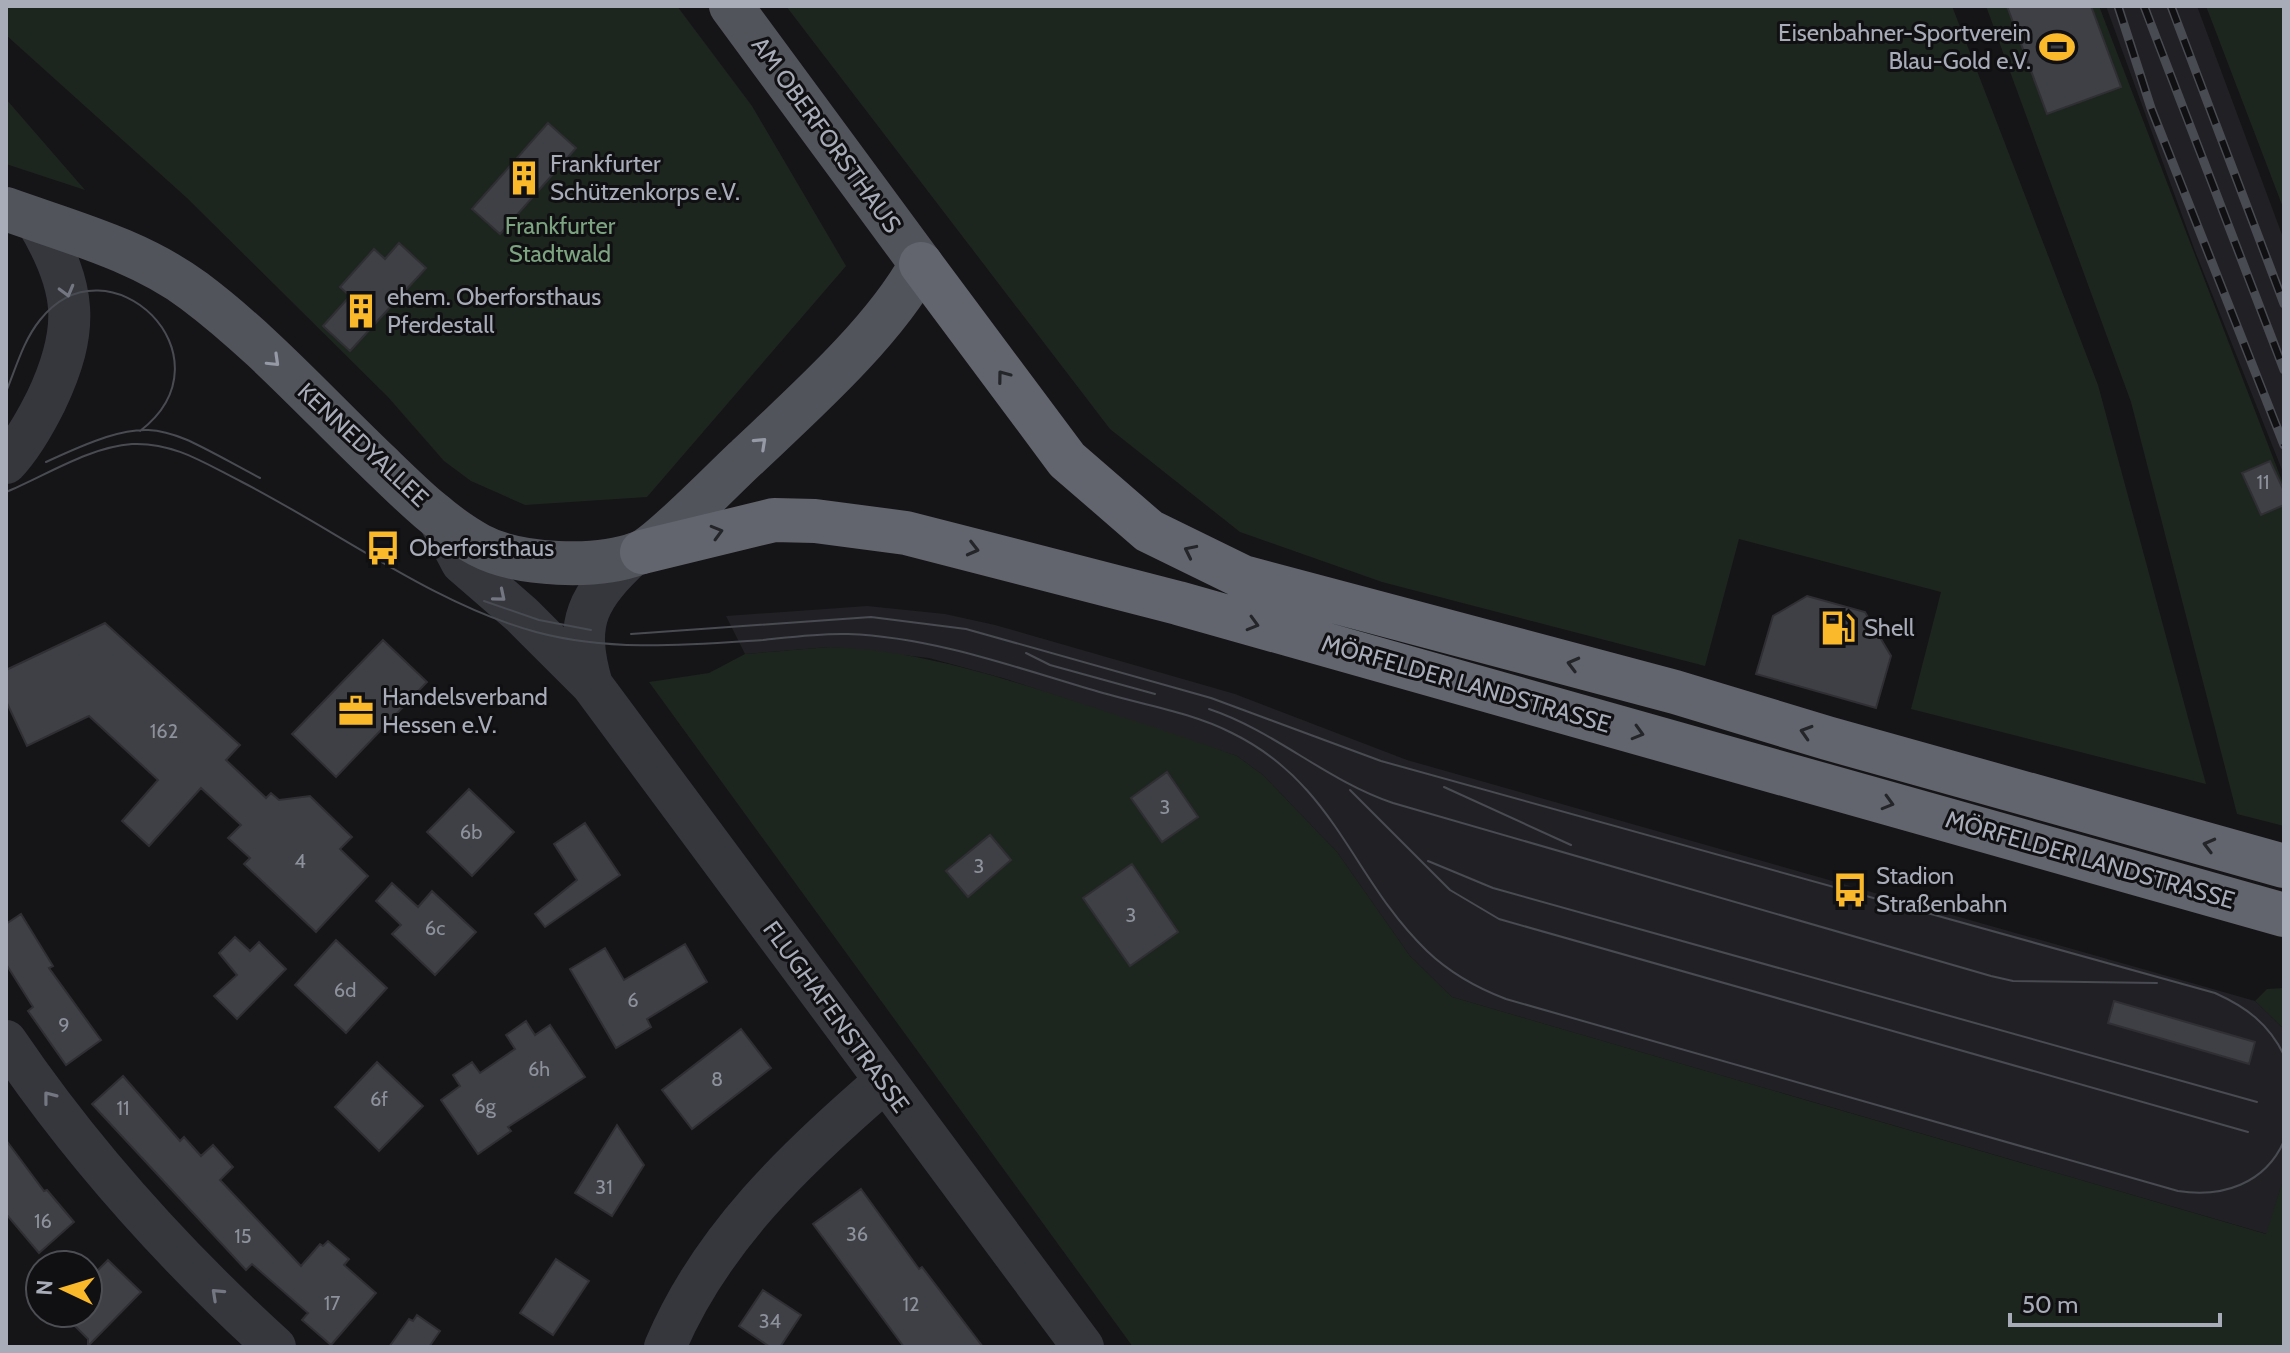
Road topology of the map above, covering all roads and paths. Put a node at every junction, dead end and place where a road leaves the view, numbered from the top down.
1 (731, 6) edge
2 (21, 215) edge
3 (921, 264) junction
4 (6, 463) edge
5 (436, 514) junction
6 (638, 553) junction
7 (592, 685) junction
8 (2284, 866) edge
9 (2284, 915) edge
10 (6, 1041) edge
11 (884, 1082) junction
12 (275, 1347) edge
13 (665, 1347) edge
14 (1083, 1347) edge

1 - 3 main road, AM OBERFORSTHAUS
2 -> 4 street
2 -> 5 main road, KENNEDYALLEE
6 -> 3 main road
8 -> 3 highway, MÖRFELDER LANDSTRASSE
5 - 6 main road, KENNEDYALLEE
5 -> 7 street, FLUGHAFENSTRASSE
6 - 7 street, FLUGHAFENSTRASSE
6 -> 9 highway, MÖRFELDER LANDSTRASSE
7 - 11 street, FLUGHAFENSTRASSE
12 -> 10 street
11 - 13 street
11 - 14 street, FLUGHAFENSTRASSE

